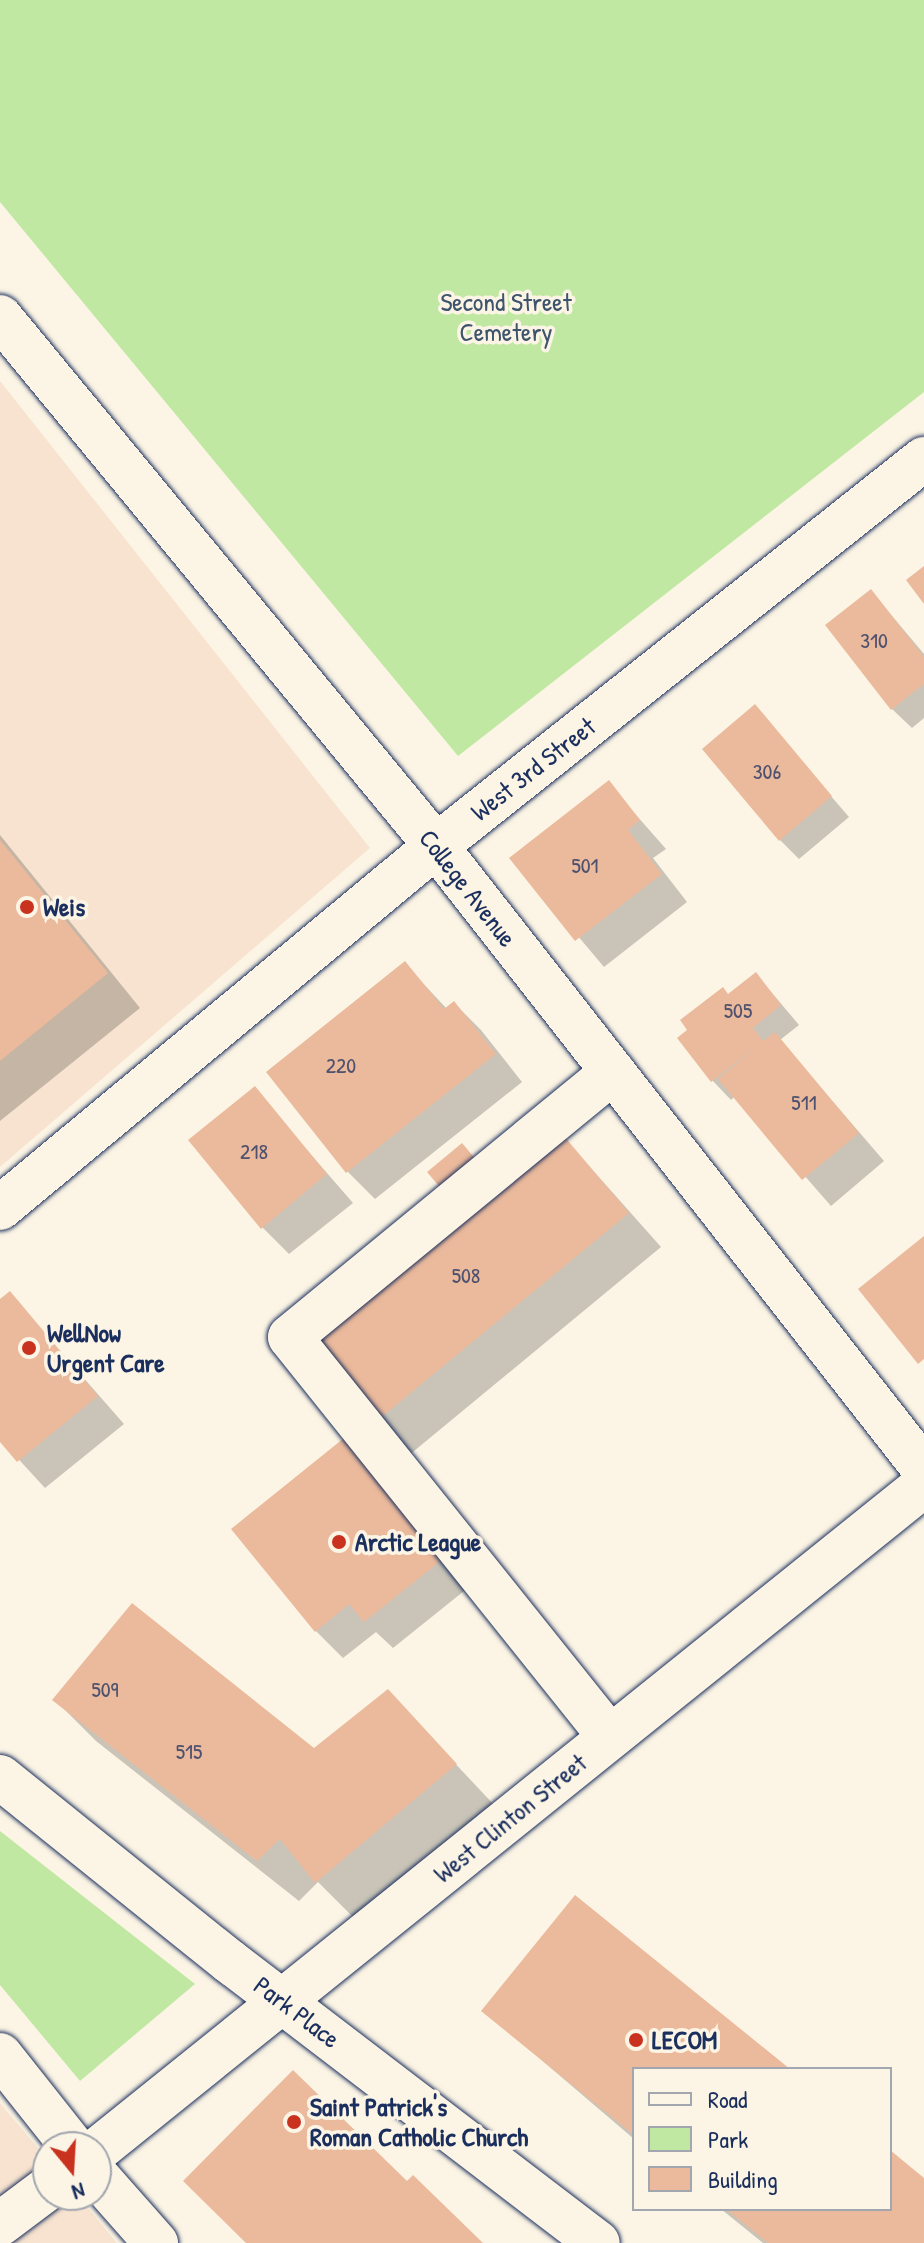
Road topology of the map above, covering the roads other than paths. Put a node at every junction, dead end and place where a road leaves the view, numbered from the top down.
1 (0, 317) edge
2 (924, 459) edge
3 (436, 846) junction
4 (613, 1072) junction
5 (0, 1208) edge
6 (924, 1469) edge
7 (924, 1485) edge
8 (610, 1737) junction
9 (0, 1777) edge
10 (283, 2001) junction
11 (0, 2055) edge
12 (60, 2131) edge
13 (112, 2138) edge
14 (112, 2193) edge
15 (32, 2200) edge
16 (0, 2224) edge
17 (156, 2243) edge
18 (598, 2243) edge

1 - 3 street, College Avenue
2 - 3 street, West 3rd Street
3 - 4 street, College Avenue
3 - 5 street, West 3rd Street
4 - 6 street, College Avenue
4 - 8 street
7 - 8 street, West Clinton Street
8 - 10 street, West Clinton Street
9 - 10 street, Park Place
10 - 13 street, West Clinton Street
10 - 18 street, Park Place
11 - 12 street
14 - 17 street
15 - 16 street

